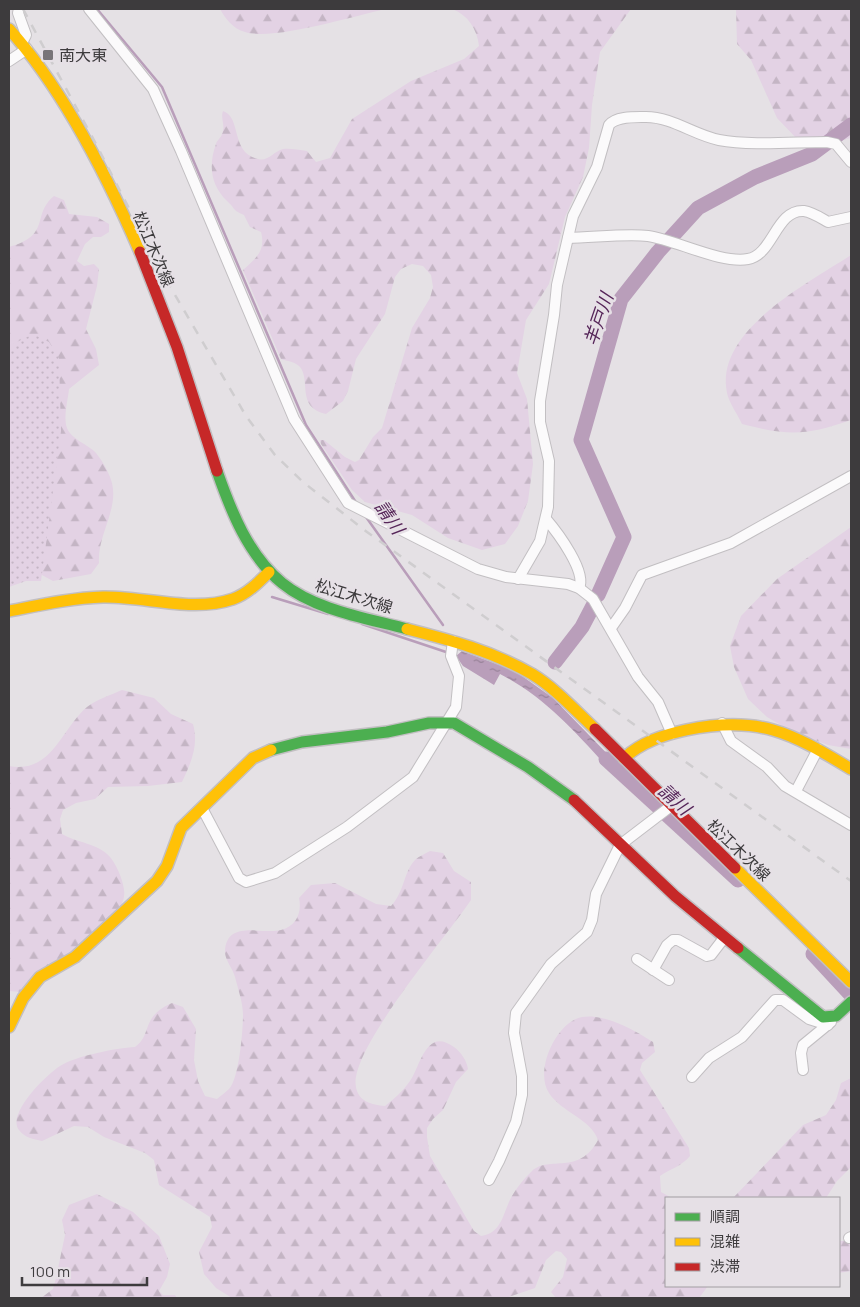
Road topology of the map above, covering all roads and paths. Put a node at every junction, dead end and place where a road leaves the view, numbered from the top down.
1 (19, 9) edge
2 (89, 9) edge
3 (9, 28) edge
4 (25, 46) junction
5 (9, 61) edge
6 (851, 162) edge
7 (851, 217) edge
8 (568, 238) junction
9 (851, 476) edge
10 (546, 519) junction
11 (269, 572) junction
12 (518, 578) junction
13 (579, 588) junction
14 (9, 611) edge
15 (611, 628) junction
16 (453, 641) junction
17 (446, 722) junction
18 (722, 723) junction
19 (672, 734) junction
20 (818, 749) junction
21 (624, 758) junction
22 (851, 769) edge
23 (796, 791) junction
24 (202, 808) junction
25 (668, 809) junction
26 (851, 825) edge
27 (620, 845) junction
28 (724, 938) junction
29 (637, 959) dead end
30 (653, 970) junction
31 (669, 980) dead end
32 (851, 982) edge
33 (850, 1007) edge
34 (832, 1021) junction
35 (9, 1027) edge
36 (803, 1070) dead end
37 (692, 1077) dead end
38 (489, 1180) dead end

1 - 4 street
2 - 12 street
3 - 4 street, 松江木次線
4 - 5 street
4 - 11 street, 松江木次線
6 - 8 street
7 - 8 street
8 - 10 street
9 - 15 street
10 - 12 street
10 - 13 street
11 - 14 street
11 - 16 street, 松江木次線
12 - 13 street
13 - 15 street
15 - 19 street
16 - 17 street
16 - 21 street, 松江木次線
17 - 24 street
17 - 24 street
17 - 27 street
18 - 19 street
18 - 20 street
18 - 23 street
19 - 21 street
20 - 22 street
20 - 23 street
21 - 25 street, 松江木次線
23 - 26 street
24 - 35 street
25 - 27 street
25 - 32 street, 松江木次線
27 - 28 street
27 - 38 street
28 - 30 street
28 - 34 street
29 - 30 street
30 - 31 street
33 - 34 street
34 - 36 street
34 - 37 street

